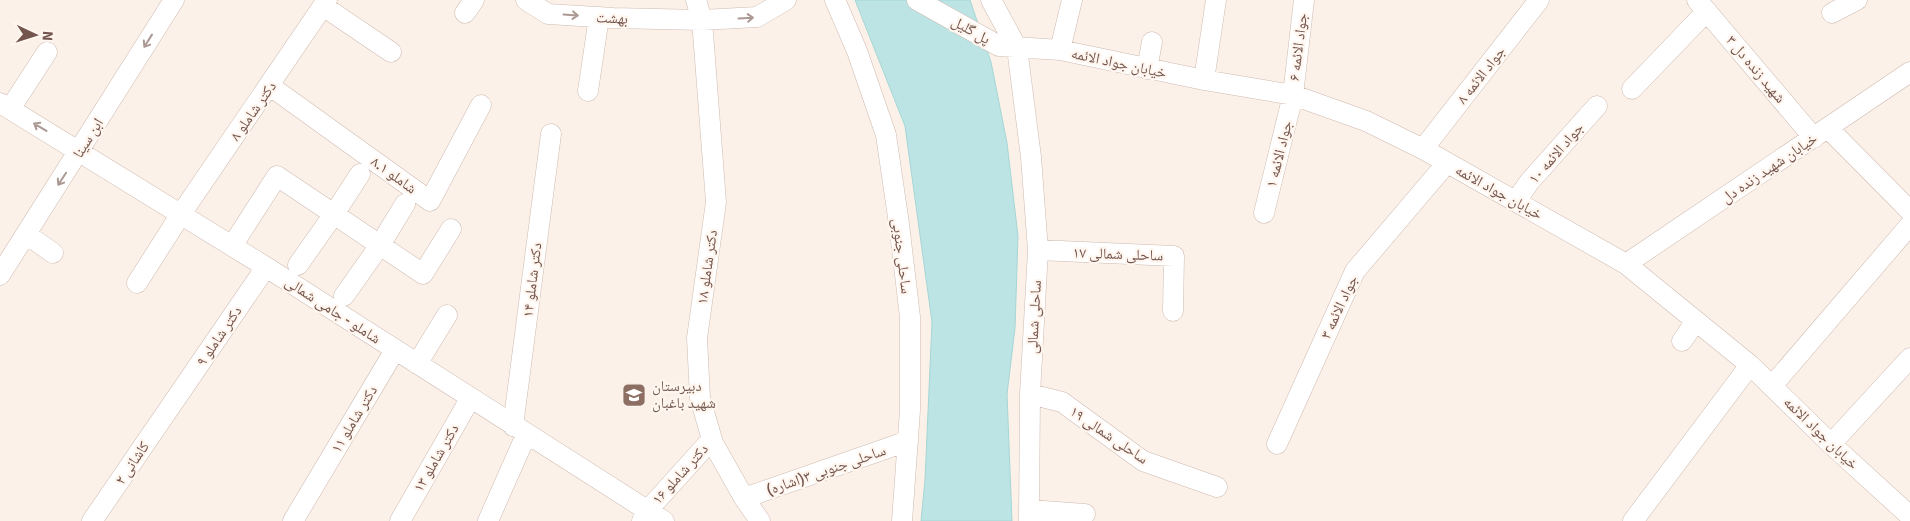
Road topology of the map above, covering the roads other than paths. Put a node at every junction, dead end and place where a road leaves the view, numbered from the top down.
1 (174, 0) edge
2 (526, 0) edge
3 (696, 0) edge
4 (786, 0) edge
5 (835, 0) edge
6 (917, 0) edge
7 (991, 0) edge
8 (1072, 0) edge
9 (1216, 0) edge
10 (1304, 0) edge
11 (1539, 0) edge
12 (1857, 0) edge
13 (325, 3) edge
14 (1702, 6) edge
15 (1832, 12) dead end
16 (599, 17) junction
17 (702, 20) junction
18 (1152, 42) dead end
19 (1008, 47) junction
20 (1060, 50) junction
21 (47, 52) dead end
22 (391, 52) dead end
23 (1147, 69) junction
24 (1909, 73) edge
25 (1204, 80) junction
26 (270, 86) junction
27 (1632, 89) dead end
28 (588, 91) dead end
29 (1293, 94) junction
30 (481, 105) dead end
31 (5, 106) edge
32 (1597, 106) dead end
33 (1821, 133) junction
34 (551, 134) dead end
35 (1423, 150) junction
36 (79, 151) junction
37 (1446, 164) junction
38 (360, 174) dead end
39 (1516, 201) junction
40 (405, 204) dead end
41 (1910, 211) edge
42 (1264, 213) dead end
43 (181, 214) junction
44 (334, 214) junction
45 (1910, 226) edge
46 (451, 229) dead end
47 (26, 234) junction
48 (380, 245) junction
49 (232, 246) junction
50 (1038, 250) junction
51 (53, 253) dead end
52 (1626, 264) junction
53 (298, 265) dead end
54 (266, 267) junction
55 (0, 275) edge
56 (137, 283) dead end
57 (344, 296) dead end
58 (1173, 311) dead end
59 (447, 316) dead end
60 (1696, 321) junction
61 (1682, 341) dead end
62 (395, 350) junction
63 (1910, 358) edge
64 (417, 364) junction
65 (1750, 365) junction
66 (1772, 386) junction
67 (1030, 394) junction
68 (470, 399) junction
69 (172, 405) joint
70 (520, 430) junction
71 (712, 438) junction
72 (908, 442) junction
73 (1277, 444) dead end
74 (1831, 444) junction
75 (1028, 486) junction
76 (1217, 487) dead end
77 (744, 498) junction
78 (1085, 514) dead end
79 (1029, 516) edge
80 (1057, 516) edge
81 (1910, 516) edge
82 (651, 517) edge
83 (401, 519) edge
84 (92, 521) edge
85 (293, 521) edge
86 (488, 521) edge
87 (760, 521) edge
88 (902, 521) edge
89 (1633, 521) edge

1 -> 36 street, ابن سینا
2 -> 16 street, بهشت
3 - 17 street, دکتر شاملو ۱۸
17 -> 4 street, بهشت
5 - 72 street, ساحلی جنوبی
6 - 19 street, پل گلیل
7 - 19 street, ساحلی شمالی
8 - 20 street
9 - 25 street
10 - 29 street, جواد الائمه ۶
11 - 35 street, جواد الائمه ۸
12 - 15 street
13 - 22 street
13 - 26 street, دکتر شاملو ۸
14 - 27 street
14 - 33 street, شهید زنده دل ۳
16 - 17 street, بهشت
16 - 28 street
17 - 71 street, دکتر شاملو ۱۸
18 - 23 street
19 - 20 street, خیابان جواد الائمه
19 - 50 street, ساحلی شمالی
20 - 23 street, خیابان جواد الائمه
21 - 31 street
23 - 25 street, خیابان جواد الائمه
24 - 33 street, خیابان شهید زنده دل
25 - 29 street, خیابان جواد الائمه
26 - 30 street, شاملو ۸.۱
26 - 43 street, دکتر شاملو ۸
29 - 35 street, خیابان جواد الائمه
29 - 42 street, جواد الائمه ۱
36 -> 31 street, شاملو - جامی شمالی
32 - 39 street, جواد الائمه ۱۰
33 - 41 street, شهید زنده دل ۳
33 - 52 street, خیابان شهید زنده دل
34 - 70 street, دکتر شاملو ۱۴
35 - 37 street, خیابان جواد الائمه
36 - 43 street, شاملو - جامی شمالی
36 -> 47 street, ابن سینا
37 - 39 street, خیابان جواد الائمه
37 - 73 street, جواد الائمه ۳
38 - 44 street
39 - 52 street, خیابان جواد الائمه
40 - 48 street
43 - 49 street, شاملو - جامی شمالی
43 - 56 street, دکتر شاملو ۸
44 - 48 street
44 - 49 street
44 - 53 street
45 - 66 street
46 - 48 street
47 - 51 street
47 - 55 street, ابن سینا
48 - 57 street
49 - 54 street, شاملو - جامی شمالی
50 - 58 street, ساحلی شمالی ۱۷
50 - 67 street, ساحلی شمالی
52 - 60 street, خیابان جواد الائمه
54 - 62 street, شاملو - جامی شمالی
54 - 69 street, دکتر شاملو ۹
59 - 64 street
60 - 61 street
60 - 65 street, خیابان جواد الائمه
62 - 64 street, شاملو - جامی شمالی
62 - 85 street, دکتر شاملو ۱۱
63 - 74 street
64 - 68 street, شاملو - جامی شمالی
65 - 66 street, خیابان جواد الائمه
65 - 89 street
66 - 74 street, خیابان جواد الائمه
67 - 75 street, ساحلی شمالی
67 - 76 street, ساحلی شمالی ۱۹
68 - 70 street, شاملو - جامی شمالی
68 - 83 street, دکتر شاملو ۱۳
69 - 84 street, کاشانی ۲
70 - 82 street, شاملو - جامی شمالی
70 - 86 street, دکتر شاملو ۱۴
71 - 77 street, دکتر شاملو ۱۸
71 - 82 street, دکتر شاملو ۱۶
72 - 77 street, ساحلی جنوبی ۳(اشاره)
72 - 88 street, ساحلی جنوبی
74 - 81 street, خیابان جواد الائمه
75 - 79 street, ساحلی شمالی
75 - 80 street
77 - 87 street, دکتر شاملو ۱۸
78 - 80 street
79 - 80 street

